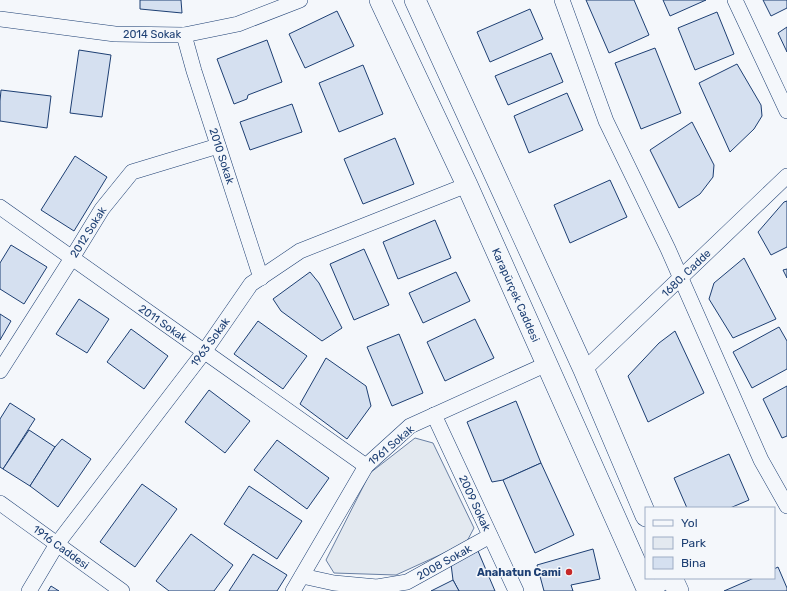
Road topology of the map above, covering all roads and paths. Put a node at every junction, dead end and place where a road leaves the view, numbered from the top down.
1 (300, 0) edge
2 (380, 0) edge
3 (415, 0) edge
4 (562, 0) edge
5 (735, 0) edge
6 (0, 19) edge
7 (184, 35) junction
8 (787, 111) edge
9 (218, 146) junction
10 (787, 176) edge
11 (467, 185) junction
12 (0, 207) edge
13 (72, 258) junction
14 (261, 278) junction
15 (681, 278) junction
16 (204, 352) junction
17 (547, 364) junction
18 (584, 370) junction
19 (0, 371) edge
20 (434, 415) junction
21 (366, 466) junction
22 (0, 503) edge
23 (787, 506) edge
24 (645, 514) edge
25 (490, 536) junction
26 (57, 544) junction
27 (302, 576) junction
28 (669, 579) edge
29 (672, 579) edge
30 (29, 591) edge
31 (122, 591) edge
32 (293, 591) edge
33 (516, 591) edge
34 (648, 591) edge
35 (678, 591) edge

1 - 7 street, 2014 Sokak
2 - 11 main road, Karapürçek Caddesi
3 - 18 main road
4 - 15 street
5 - 8 street
6 - 7 street, 2014 Sokak
7 - 9 street, 2010 Sokak
9 - 13 street, 2012 Sokak
9 - 14 street, 2010 Sokak
10 - 15 street, 1680. Cadde
11 - 14 street, 1963 Sokak
11 - 17 main road, Karapürçek Caddesi
12 - 13 street, 2011 Sokak
13 - 16 street, 2011 Sokak
13 - 19 street, 2012 Sokak
14 - 16 street, 1963 Sokak
15 - 18 street, 1680. Cadde
15 - 23 street
16 - 21 street, 2011 Sokak
16 - 26 street, 1963 Sokak
17 - 20 street, 1961 Sokak
17 - 34 main road, Karapürçek Caddesi
18 - 24 main road
20 - 21 street, 1961 Sokak
20 - 25 street, 2009 Sokak
21 - 27 street, 1961 Sokak
22 - 26 street, 1916 Caddesi
25 - 27 street, 2008 Sokak
25 - 33 street, 2009 Sokak
26 - 30 street, 1963 Sokak
26 - 31 street, 1916 Caddesi
27 - 32 street, 1961 Sokak
28 - 34 street
29 - 35 main road

